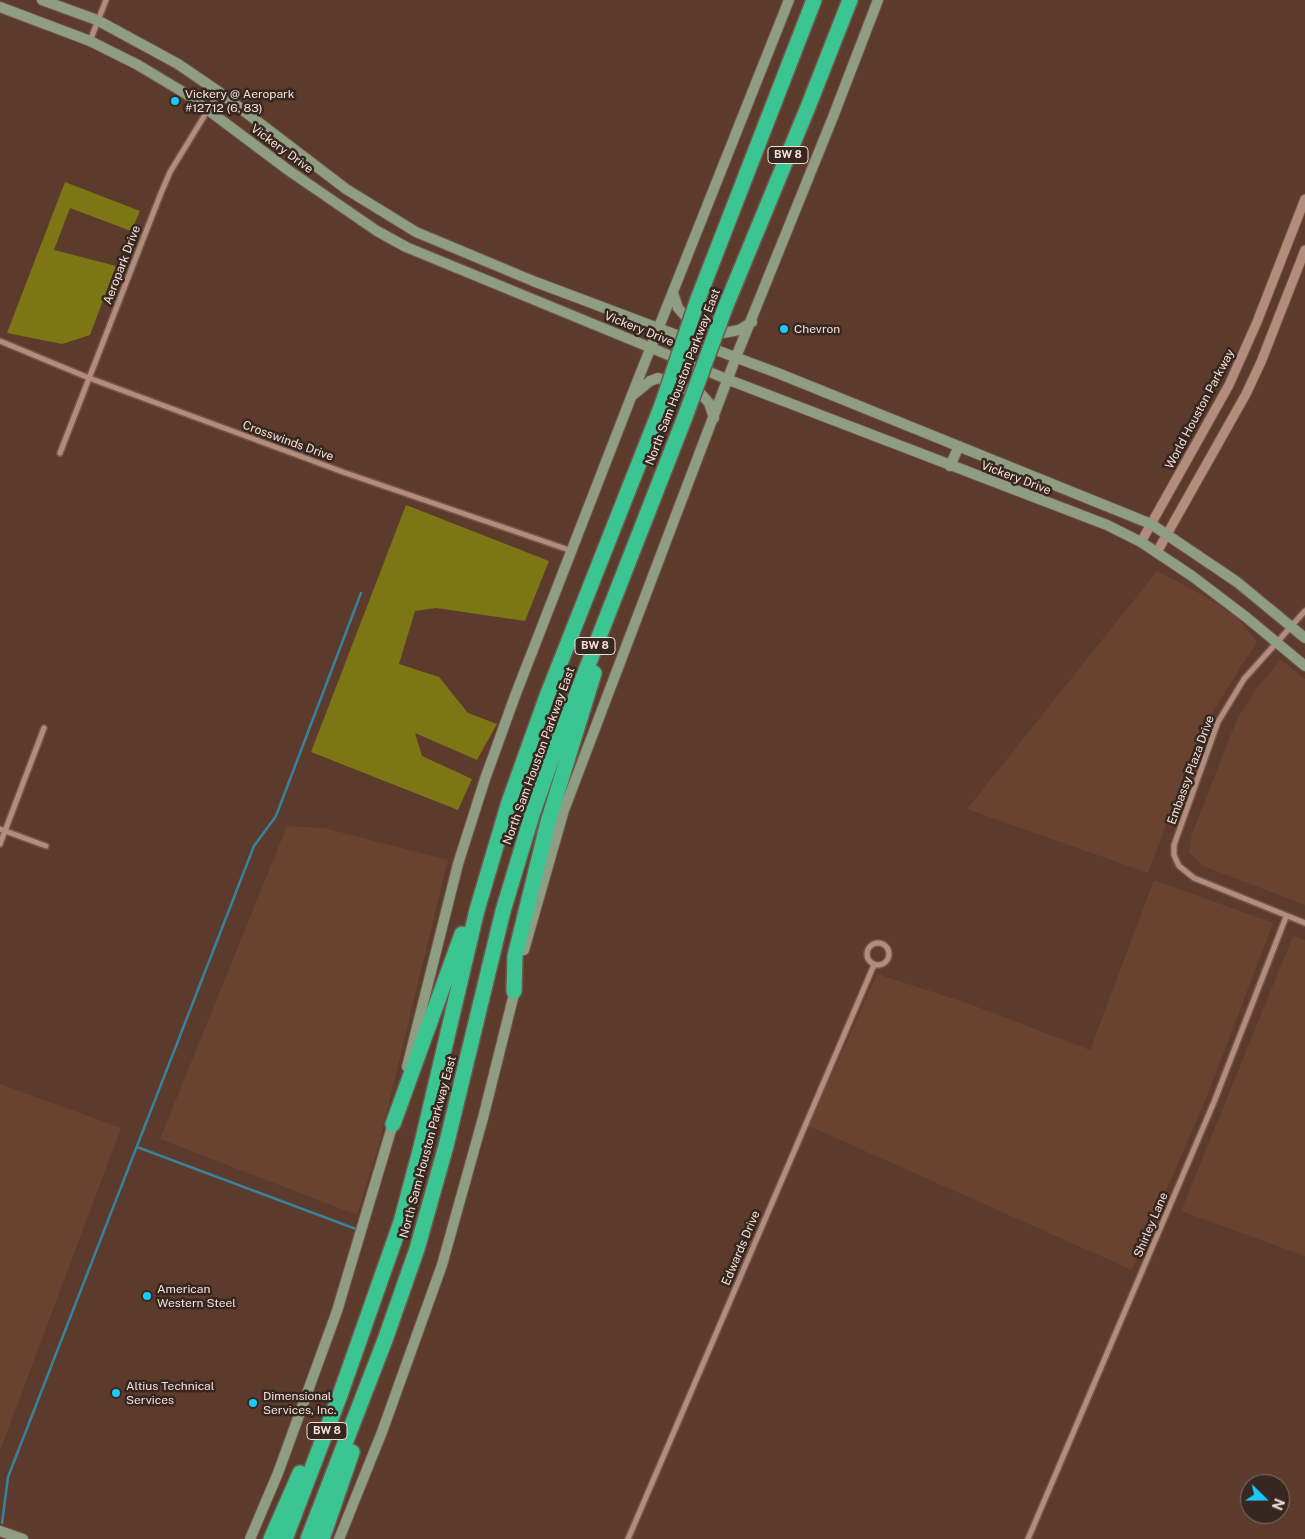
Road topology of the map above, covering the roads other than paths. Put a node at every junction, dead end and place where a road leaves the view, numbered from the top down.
1 (42, 0) edge
2 (106, 0) edge
3 (789, 0) edge
4 (812, 0) edge
5 (850, 0) edge
6 (878, 0) edge
7 (0, 7) edge
8 (97, 20) junction
9 (90, 41) junction
10 (219, 92) junction
11 (208, 109) junction
12 (346, 189) junction
13 (1305, 199) edge
14 (336, 202) junction
15 (1305, 250) edge
16 (533, 281) junction
17 (672, 293) junction
18 (525, 297) junction
19 (1259, 317) junction
20 (752, 322) junction
21 (1276, 324) junction
22 (659, 329) junction
23 (0, 341) edge
24 (652, 348) junction
25 (736, 357) junction
26 (89, 378) junction
27 (729, 380) junction
28 (633, 395) junction
29 (1212, 417) junction
30 (714, 418) junction
31 (1228, 426) junction
32 (959, 446) junction
33 (60, 452) dead end
34 (950, 466) junction
35 (1064, 489) junction
36 (1057, 508) junction
37 (1151, 524) junction
38 (1167, 534) junction
39 (1141, 542) junction
40 (572, 551) junction
41 (1157, 552) junction
42 (626, 565) junction
43 (1305, 611) edge
44 (1291, 627) junction
45 (1305, 638) edge
46 (1277, 642) junction
47 (1305, 666) edge
48 (44, 728) dead end
49 (3, 830) edge
50 (499, 833) junction
51 (0, 844) edge
52 (46, 846) dead end
53 (1286, 916) junction
54 (1305, 923) edge
55 (874, 965) junction
56 (514, 991) junction
57 (393, 1124) junction
58 (406, 1282) junction
59 (367, 1323) junction
60 (0, 1530) edge
61 (12, 1537) edge
62 (23, 1539) edge
63 (250, 1539) edge
64 (271, 1539) edge
65 (285, 1539) edge
66 (308, 1539) edge
67 (322, 1539) edge
68 (339, 1539) edge
69 (628, 1539) edge
70 (1028, 1539) edge

1 - 8 main road, Vickery Drive
2 - 8 street
3 - 17 main road
4 - 50 highway, North Sam Houston Parkway East / BW 8, bridge
5 - 42 highway, North Sam Houston Parkway East / BW 8, bridge
6 - 20 main road
7 - 9 main road, Vickery Drive
8 - 9 street
8 - 10 main road, Vickery Drive
9 - 11 main road, Vickery Drive
10 - 11 street, Aeropark Drive
10 - 12 main road, Vickery Drive
11 - 14 main road, Vickery Drive
11 - 26 street, Aeropark Drive
12 - 14 main road
12 - 16 main road, Vickery Drive
13 - 19 street, World Houston Parkway
14 - 18 main road, Vickery Drive
15 - 21 street
16 - 18 main road
16 - 22 main road, Vickery Drive
17 - 20 main road
17 - 22 main road
18 - 24 main road, Vickery Drive
19 - 21 street
19 - 29 street, World Houston Parkway
20 - 25 main road
21 - 31 street
22 - 24 main road
22 - 25 main road, Vickery Drive
23 - 26 street, Crosswinds Drive
24 - 27 main road, Vickery Drive
24 - 28 main road
25 - 27 main road
25 - 32 main road, Vickery Drive
26 - 33 street, Aeropark Drive
26 - 40 street, Crosswinds Drive
27 - 30 main road
27 - 34 main road, Vickery Drive
28 - 30 main road
28 - 40 main road
29 - 31 street
29 - 37 street, World Houston Parkway
30 - 56 main road
31 - 38 street
32 - 34 main road
32 - 35 main road, Vickery Drive
34 - 36 main road, Vickery Drive
35 - 36 main road
35 - 37 main road, Vickery Drive
36 - 39 main road, Vickery Drive
37 - 38 main road, Vickery Drive
37 - 39 street, World Houston Parkway
38 - 41 street
38 - 44 main road, Vickery Drive
39 - 41 main road, Vickery Drive
40 - 57 main road
41 - 46 main road, Vickery Drive
42 - 56 highway
42 - 58 highway, North Sam Houston Parkway East / BW 8
43 - 44 street, Embassy Plaza Drive
44 - 45 main road, Vickery Drive
44 - 46 street, Embassy Plaza Drive
46 - 47 main road, Vickery Drive
46 - 53 street, Embassy Plaza Drive
48 - 49 street
49 - 51 street
49 - 52 street
50 - 57 highway
50 - 59 highway, North Sam Houston Parkway East / BW 8
53 - 54 street
53 - 70 street, Shirley Lane
55 - 55 street, Edwards Drive
55 - 69 street, Edwards Drive
56 - 68 main road
57 - 63 main road
58 - 66 highway, North Sam Houston Parkway East / BW 8
58 - 67 highway
59 - 64 highway
59 - 65 highway, North Sam Houston Parkway East / BW 8
60 - 61 main road
61 - 62 main road

